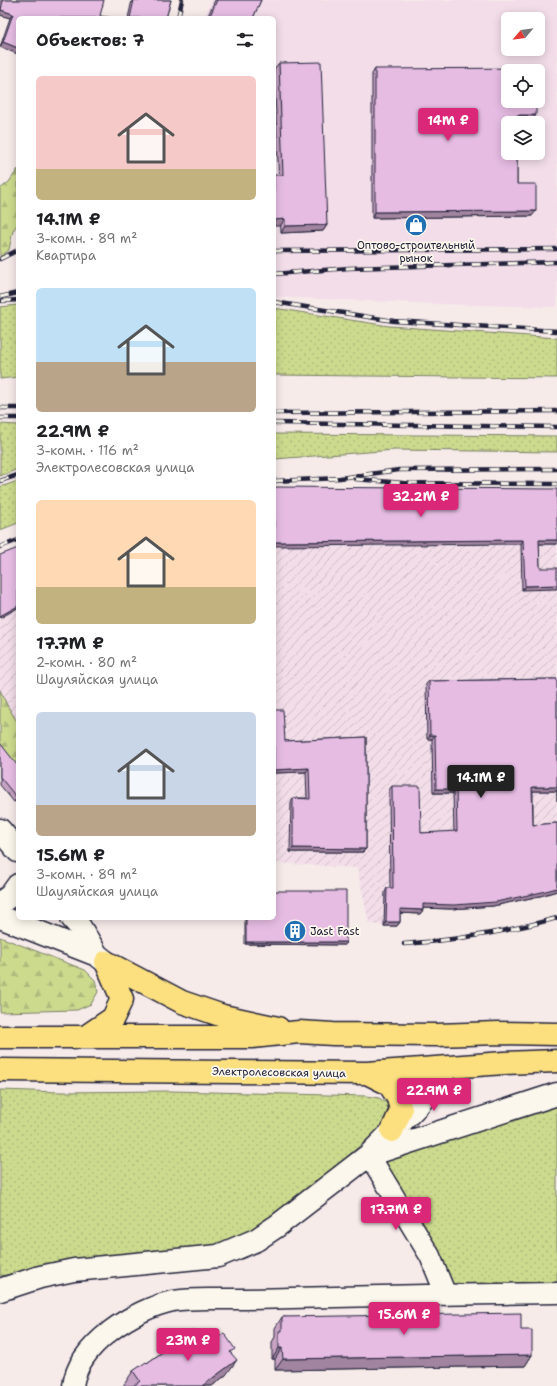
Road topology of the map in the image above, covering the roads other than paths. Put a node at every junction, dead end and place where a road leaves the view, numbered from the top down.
1 (0, 830) edge
2 (16, 849) edge
3 (16, 888) edge
4 (0, 903) edge
5 (0, 917) edge
6 (74, 920) edge
7 (102, 958) junction
8 (299, 1032) junction
9 (557, 1034) edge
10 (449, 1035) junction
11 (0, 1037) edge
12 (85, 1037) junction
13 (557, 1061) edge
14 (447, 1068) junction
15 (0, 1070) edge
16 (367, 1073) junction
17 (557, 1094) edge
18 (392, 1131) junction
19 (369, 1156) junction
20 (0, 1290) edge
21 (557, 1293) edge
22 (446, 1295) junction
23 (73, 1386) edge

1 - 2 main road
3 - 4 main road
5 - 7 main road
6 - 7 main road
7 - 8 main road
7 - 12 main road
8 - 10 main road
8 - 12 main road
9 - 10 main road
10 - 14 main road
11 - 12 main road
13 - 14 main road, Электролесовская улица
14 - 16 main road, Электролесовская улица
14 - 18 main road
15 - 16 main road, Электролесовская улица
16 - 18 main road
17 - 19 main road
18 - 19 main road
19 - 20 main road
19 - 22 street
21 - 22 street
22 - 23 street

